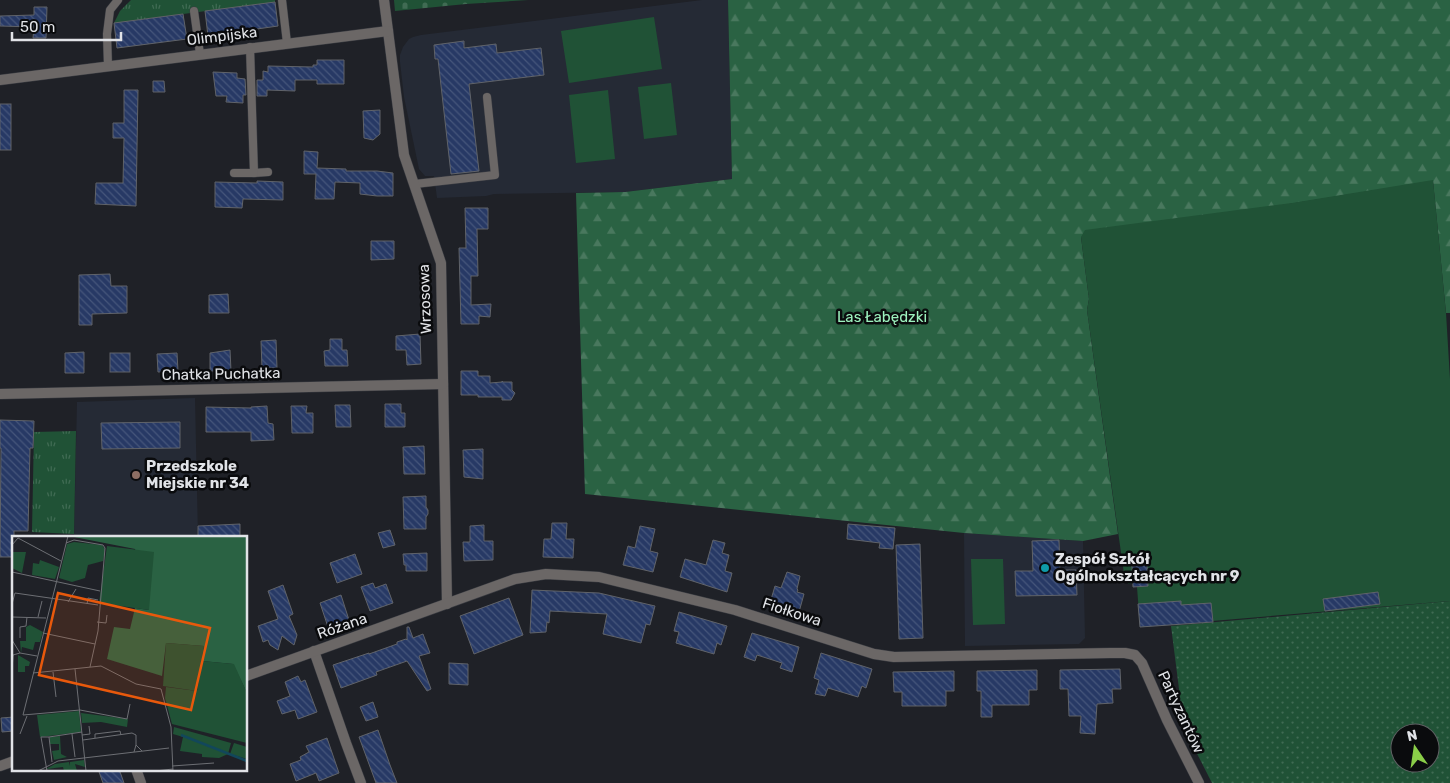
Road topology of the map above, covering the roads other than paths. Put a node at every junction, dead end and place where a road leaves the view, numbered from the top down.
1 (118, 0) edge
2 (282, 0) edge
3 (384, 0) edge
4 (194, 11) dead end
5 (388, 31) junction
6 (287, 43) junction
7 (250, 48) junction
8 (200, 54) junction
9 (108, 66) junction
10 (0, 80) edge
11 (486, 97) dead end
12 (268, 172) dead end
13 (234, 173) dead end
14 (254, 173) junction
15 (415, 184) junction
16 (443, 384) junction
17 (0, 394) edge
18 (447, 604) junction
19 (314, 652) junction
20 (1135, 656) joint
21 (248, 675) edge
22 (12, 762) edge
23 (0, 766) edge
24 (136, 770) edge
25 (141, 783) edge
26 (361, 783) edge
27 (1199, 783) edge

1 - 9 lane
2 - 6 lane
3 - 5 street, Wrzosowa
4 - 8 lane
5 - 6 street, Olimpijska
5 - 15 street, Wrzosowa
6 - 7 street, Olimpijska
7 - 8 street, Olimpijska
7 - 14 lane
8 - 9 street, Olimpijska
9 - 10 street, Olimpijska
11 - 15 lane
12 - 14 lane
13 - 14 lane
15 - 16 street, Wrzosowa
16 - 17 street, Chatka Puchatka
16 - 18 street, Wrzosowa
18 - 19 street, Różana
18 - 20 street, Fiołkowa
19 - 21 street, Różana
19 - 26 street
20 - 27 street, Partyzantów
22 - 23 street
24 - 25 street

